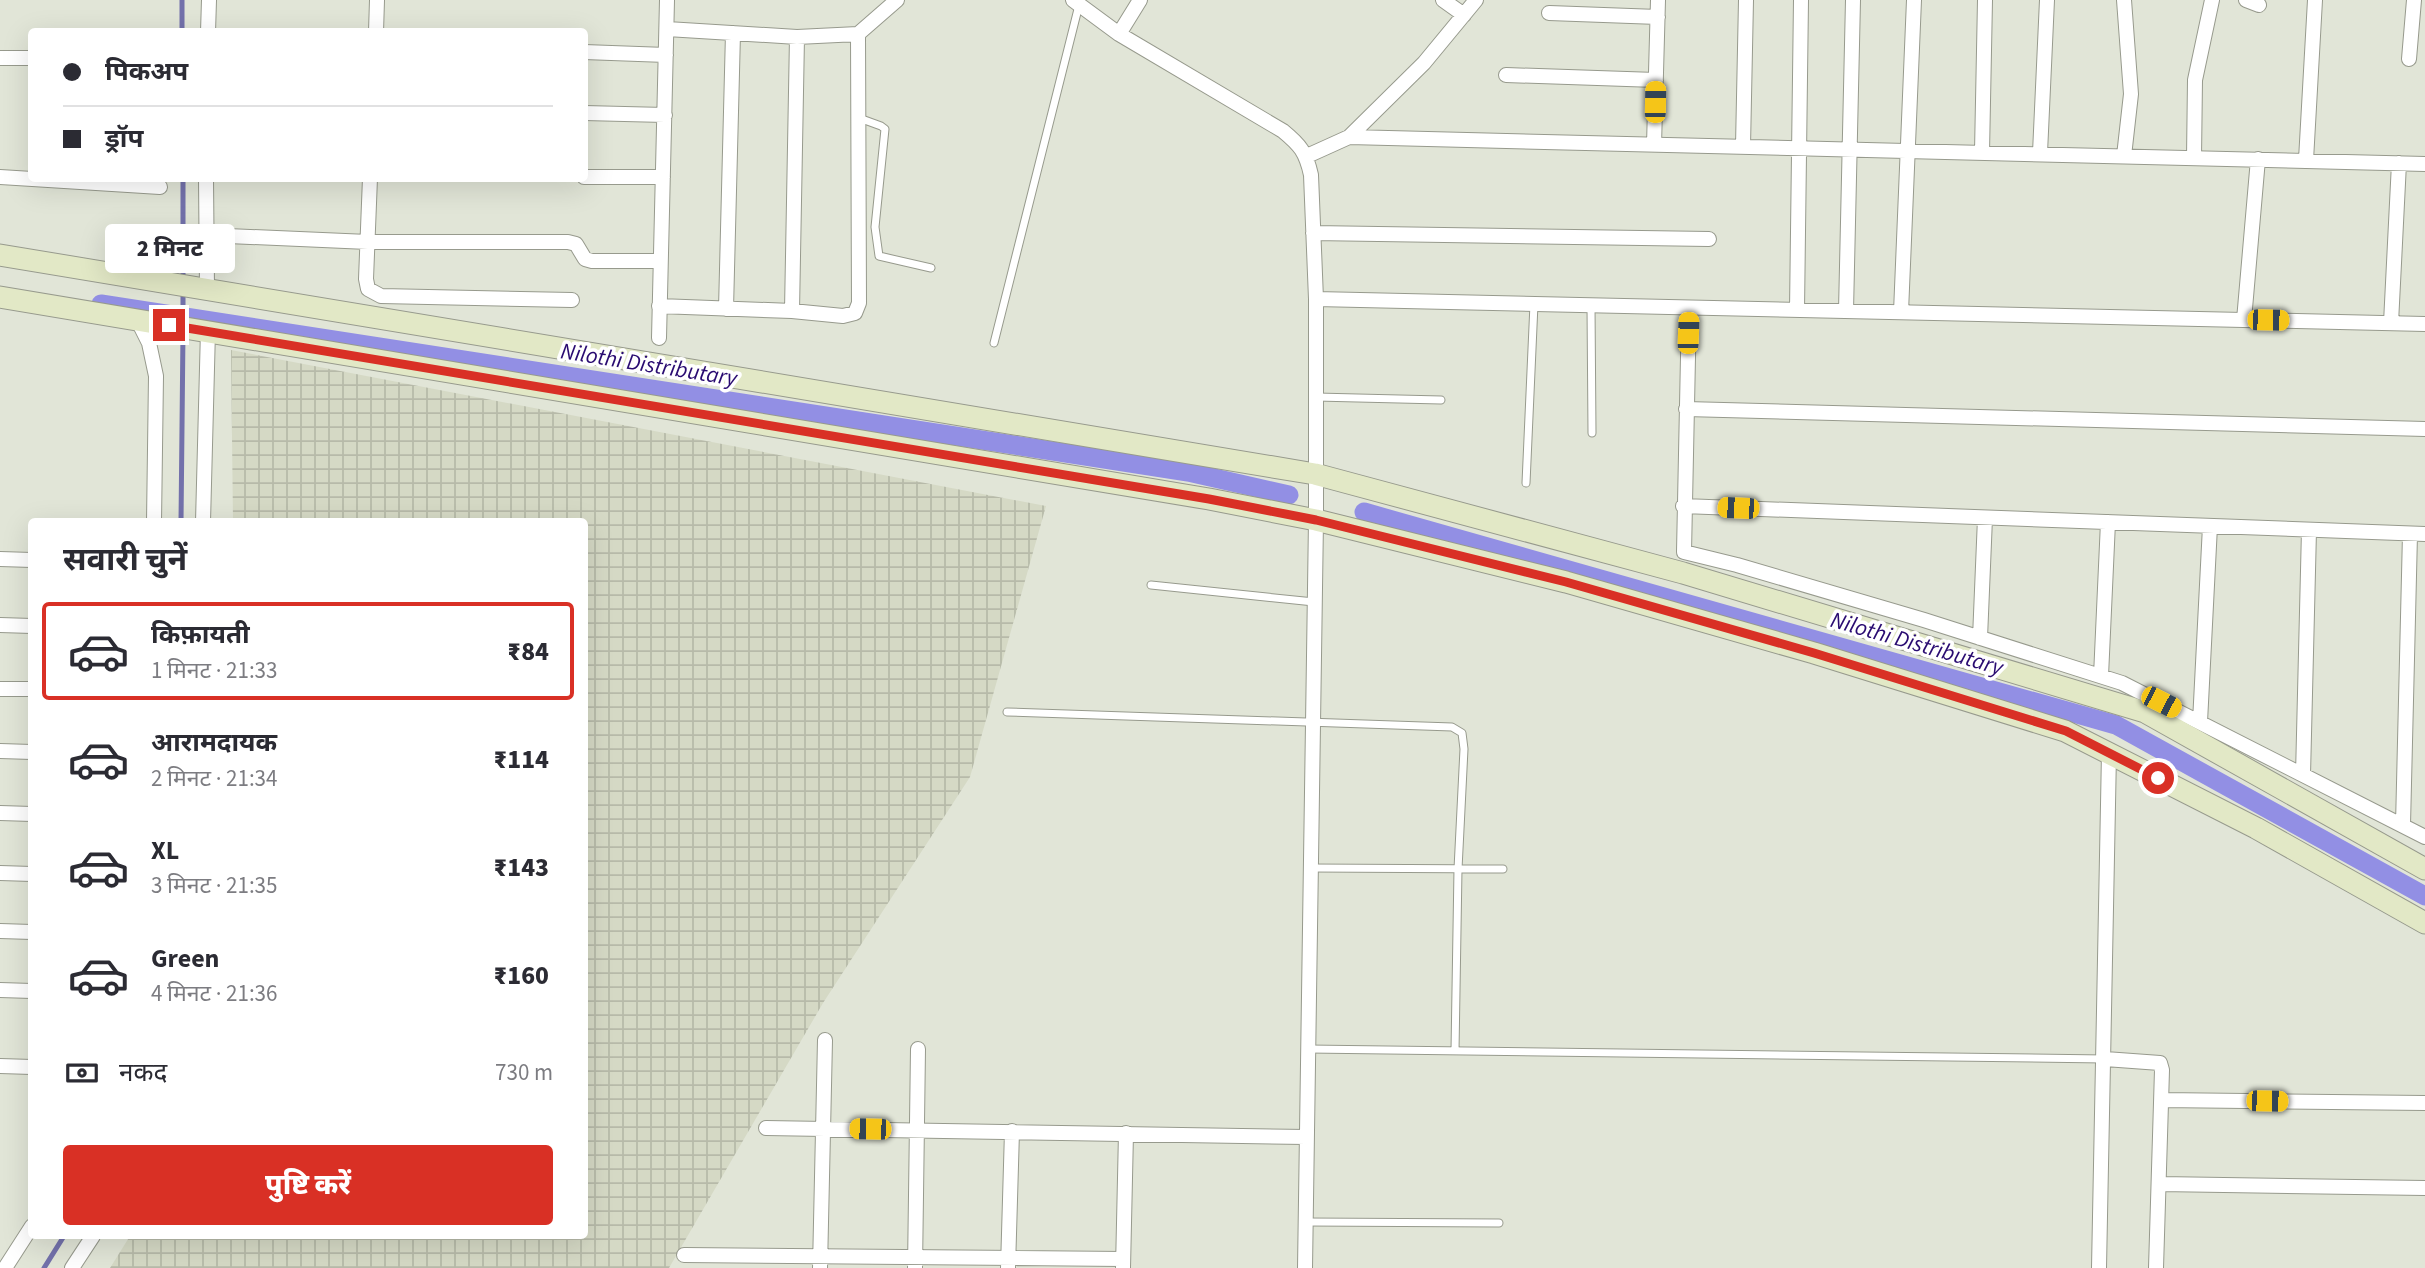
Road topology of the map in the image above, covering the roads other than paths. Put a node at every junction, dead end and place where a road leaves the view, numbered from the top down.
1 (209, 0) edge
2 (377, 0) edge
3 (667, 0) edge
4 (897, 0) edge
5 (1140, 0) edge
6 (1443, 0) edge
7 (1476, 0) edge
8 (1658, 0) edge
9 (1746, 0) edge
10 (1801, 0) edge
11 (1853, 0) edge
12 (1914, 0) edge
13 (1984, 0) edge
14 (2047, 0) edge
15 (2124, 0) edge
16 (2212, 0) edge
17 (2315, 0) edge
18 (2414, 0) edge
19 (1076, 2) edge
20 (1549, 13) dead end
21 (1464, 15) junction
22 (1658, 17) junction
23 (208, 28) edge
24 (376, 28) edge
25 (667, 29) junction
26 (733, 33) junction
27 (858, 34) junction
28 (1119, 34) junction
29 (797, 37) junction
30 (588, 52) edge
31 (666, 55) junction
32 (0, 58) edge
33 (28, 58) edge
34 (2409, 59) dead end
35 (1506, 75) dead end
36 (1656, 80) junction
37 (588, 113) edge
38 (665, 115) junction
39 (858, 118) junction
40 (1349, 137) junction
41 (1654, 145) junction
42 (1743, 146) junction
43 (1797, 148) junction
44 (1850, 149) junction
45 (1908, 150) junction
46 (1982, 152) junction
47 (2040, 153) junction
48 (1307, 156) junction
49 (2124, 156) junction
50 (2194, 157) junction
51 (2258, 159) junction
52 (2306, 160) junction
53 (2399, 163) junction
54 (2425, 164) edge
55 (0, 177) edge
56 (588, 177) edge
57 (663, 177) junction
58 (28, 179) edge
59 (80, 182) edge
60 (206, 182) edge
61 (370, 182) edge
62 (160, 187) dead end
63 (1313, 233) junction
64 (205, 235) junction
65 (1709, 239) dead end
66 (368, 242) junction
67 (0, 255) edge
68 (660, 261) junction
69 (931, 268) dead end
70 (203, 288) junction
71 (0, 297) edge
72 (1317, 299) junction
73 (572, 300) dead end
74 (1534, 304) junction
75 (659, 306) junction
76 (1591, 306) junction
77 (1689, 308) junction
78 (726, 309) junction
79 (1797, 310) junction
80 (792, 311) junction
81 (1846, 311) junction
82 (1901, 312) junction
83 (137, 319) junction
84 (2244, 320) junction
85 (2391, 323) junction
86 (2425, 324) edge
87 (201, 329) junction
88 (659, 338) dead end
89 (995, 343) dead end
90 (1315, 397) junction
91 (1441, 400) dead end
92 (1686, 409) junction
93 (2425, 429) edge
94 (1592, 433) dead end
95 (1315, 474) junction
96 (1526, 483) dead end
97 (1683, 506) junction
98 (154, 518) edge
99 (203, 518) edge
100 (1984, 518) junction
101 (1316, 520) junction
102 (2108, 522) junction
103 (2210, 526) junction
104 (2309, 530) junction
105 (2410, 534) junction
106 (2425, 534) edge
107 (1684, 552) junction
108 (0, 559) edge
109 (28, 560) edge
110 (1683, 573) junction
111 (1151, 585) dead end
112 (1315, 602) junction
113 (0, 625) edge
114 (28, 626) edge
115 (1980, 638) junction
116 (2101, 676) junction
117 (0, 689) edge
118 (28, 689) edge
119 (1007, 712) dead end
120 (1313, 722) junction
121 (2200, 722) junction
122 (0, 751) edge
123 (28, 752) edge
124 (2109, 753) junction
125 (2304, 775) junction
126 (0, 813) edge
127 (28, 814) edge
128 (2403, 825) junction
129 (2425, 837) edge
130 (1310, 868) junction
131 (1458, 869) junction
132 (1503, 869) dead end
133 (2425, 869) edge
134 (0, 873) edge
135 (28, 874) edge
136 (2425, 923) edge
137 (0, 931) edge
138 (28, 932) edge
139 (0, 990) edge
140 (28, 991) edge
141 (825, 1040) dead end
142 (918, 1049) dead end
143 (1307, 1049) junction
144 (1455, 1051) junction
145 (2105, 1059) junction
146 (0, 1066) edge
147 (28, 1067) edge
148 (2162, 1100) junction
149 (2425, 1103) edge
150 (766, 1128) dead end
151 (823, 1128) junction
152 (916, 1129) junction
153 (1012, 1131) junction
154 (1126, 1133) junction
155 (1306, 1137) junction
156 (2160, 1184) junction
157 (2425, 1188) edge
158 (1305, 1222) junction
159 (1499, 1223) dead end
160 (28, 1232) edge
161 (91, 1239) edge
162 (684, 1255) dead end
163 (731, 1261) edge
164 (820, 1261) edge
165 (915, 1262) edge
166 (1008, 1263) edge
167 (1123, 1264) edge
168 (5, 1268) edge
169 (72, 1268) edge
170 (1305, 1268) edge
171 (2099, 1268) edge
172 (2156, 1268) edge

1 - 23 street
2 - 24 street
3 - 25 street
4 - 27 street
5 - 28 street
6 - 21 street
7 - 21 street
8 - 22 street
9 - 42 street
10 - 43 street
11 - 44 street
12 - 45 street
13 - 46 street
14 - 47 street
15 - 49 street
16 - 50 street
17 - 52 street
18 - 34 street
19 - 28 street
19 - 89 lane
20 - 22 street
21 - 40 street
22 - 36 street
25 - 26 street
25 - 31 street
26 - 29 street
26 - 78 street
27 - 29 street
27 - 39 street
28 - 48 street
29 - 80 street
30 - 31 street
31 - 38 street
32 - 33 street
35 - 36 street
36 - 41 street
37 - 38 street
38 - 57 street
39 - 69 lane
39 - 80 street
40 - 41 street
40 - 48 street
41 - 42 street
42 - 43 street
43 - 44 street
43 - 79 street
44 - 45 street
44 - 81 street
45 - 46 street
45 - 82 street
46 - 47 street
47 - 49 street
48 - 63 street
49 - 50 street
50 - 51 street
51 - 52 street
51 - 84 street
52 - 53 street
53 - 54 street
53 - 85 street
55 - 58 street
56 - 57 street
57 - 68 street
59 - 62 street
60 - 64 street
61 - 66 street
63 - 65 street
63 - 72 street
64 - 66 street
64 - 70 street
66 - 68 street
66 - 73 street
67 - 70 street
68 - 75 street
70 - 95 street
71 - 83 street
72 - 74 street
72 - 90 street
74 - 76 street
74 - 96 lane
75 - 78 street
75 - 88 street
76 - 77 street
76 - 94 lane
77 - 79 street
77 - 92 street
78 - 80 street
79 - 81 street
81 - 82 street
82 - 84 street
83 - 87 street
83 - 98 street
84 - 85 street
85 - 86 street
87 - 99 street
87 - 101 street
90 - 91 lane
90 - 95 street
92 - 93 street
92 - 97 street
95 - 101 street
95 - 110 street
97 - 100 street
97 - 107 street
100 - 102 street
100 - 115 street
101 - 112 street
101 - 124 street
102 - 103 street
102 - 116 street
103 - 104 street
103 - 121 street
104 - 105 street
104 - 125 street
105 - 106 street
105 - 128 street
107 - 110 street
107 - 115 street
108 - 109 street
110 - 133 street
111 - 112 lane
112 - 120 street
113 - 114 street
115 - 116 street
116 - 121 street
117 - 118 street
119 - 120 lane
120 - 130 street
120 - 131 lane
121 - 125 street
122 - 123 street
124 - 136 street
124 - 145 street
125 - 128 street
126 - 127 street
128 - 129 street
130 - 131 lane
130 - 143 street
131 - 132 lane
131 - 144 lane
134 - 135 street
137 - 138 street
139 - 140 street
141 - 151 street
142 - 152 street
143 - 144 lane
143 - 155 street
144 - 145 lane
145 - 148 street
145 - 171 street
146 - 147 street
148 - 149 street
148 - 156 street
150 - 151 street
151 - 152 street
151 - 164 street
152 - 153 street
152 - 165 street
153 - 154 street
153 - 166 street
154 - 155 street
154 - 167 street
155 - 158 street
156 - 157 street
156 - 172 street
158 - 159 lane
158 - 170 street
160 - 168 street
161 - 169 street
162 - 163 street
163 - 164 street
164 - 165 street
165 - 166 street
166 - 167 street

